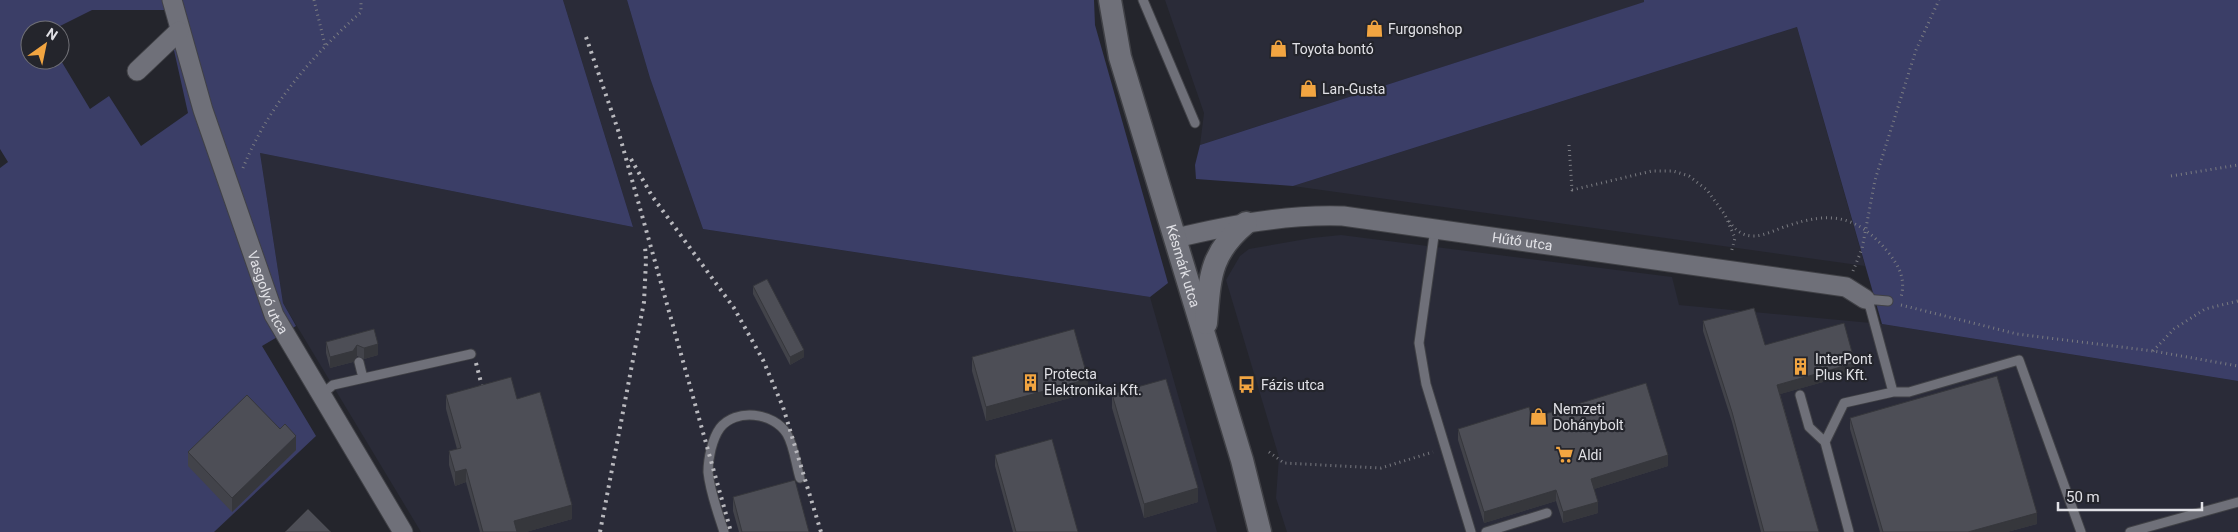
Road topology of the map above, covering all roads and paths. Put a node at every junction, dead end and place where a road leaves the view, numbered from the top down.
1 (172, 0) edge
2 (314, 0) edge
3 (361, 0) edge
4 (1110, 0) edge
5 (1143, 0) edge
6 (1938, 0) edge
7 (179, 31) junction
8 (325, 45) junction
9 (137, 71) dead end
10 (1195, 123) dead end
11 (1569, 145) dead end
12 (2238, 165) edge
13 (2171, 176) dead end
14 (232, 194) junction
15 (1725, 215) junction
16 (1246, 223) junction
17 (1435, 229) junction
18 (1864, 229) junction
19 (1176, 238) junction
20 (1728, 269) junction
21 (1846, 287) junction
22 (1865, 299) junction
23 (1888, 301) dead end
24 (2238, 302) edge
25 (1205, 334) junction
26 (2154, 351) junction
27 (471, 354) dead end
28 (359, 362) dead end
29 (2238, 366) edge
30 (363, 378) junction
31 (1893, 392) junction
32 (321, 395) junction
33 (1800, 395) dead end
34 (1825, 442) junction
35 (1445, 448) junction
36 (1270, 452) dead end
37 (800, 478) dead end
38 (2238, 502) edge
39 (1547, 514) dead end
40 (403, 532) edge
41 (724, 532) edge
42 (1260, 532) edge
43 (1472, 532) edge
44 (1486, 532) edge
45 (1849, 532) edge
46 (2081, 532) edge
47 (2130, 532) edge

1 - 7 street, Vasgolyó utca
2 - 8 path
3 - 8 path
4 - 19 street, Késmárk utca
5 - 10 lane
6 - 18 path
7 - 9 street
7 - 14 street, Vasgolyó utca
8 - 14 path
11 - 15 path
12 - 13 path
14 - 32 street, Vasgolyó utca
15 - 18 path
15 - 20 path
16 - 17 street, Hűtő utca
16 - 19 street, Hűtő utca
16 - 25 street
17 - 20 street, Hűtő utca
17 - 35 lane
18 - 21 path
18 - 26 path
19 - 25 street, Késmárk utca
20 - 21 street, Hűtő utca
21 - 22 street, Hűtő utca
22 - 23 lane
22 - 31 lane
24 - 26 path
25 - 42 street, Késmárk utca
26 - 29 path
27 - 30 lane
28 - 30 lane
30 - 32 lane
31 - 34 lane
31 - 46 lane
32 - 40 street, Vasgolyó utca
33 - 34 lane
34 - 45 lane
35 - 36 path
35 - 43 lane
37 - 41 lane
38 - 47 lane
39 - 44 lane

